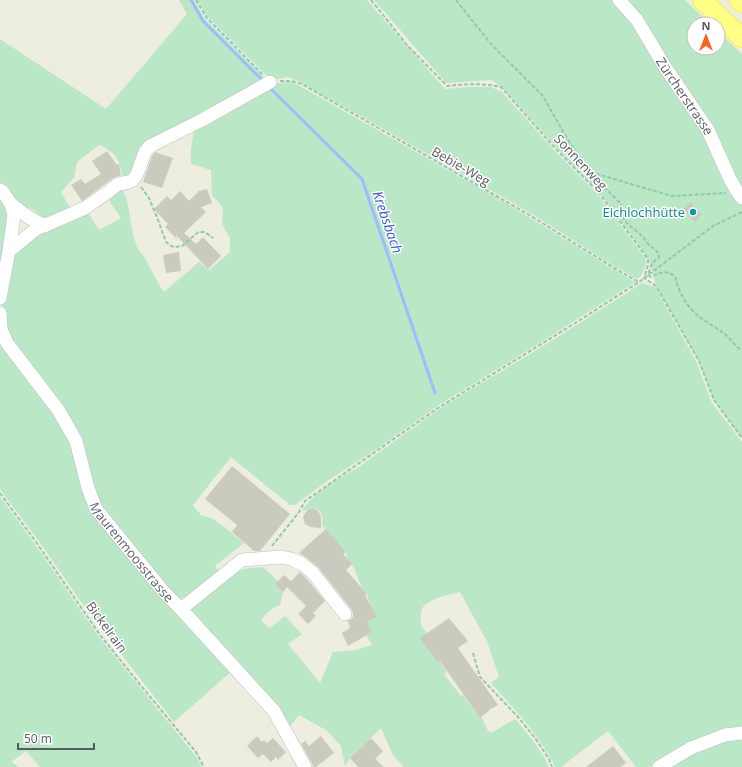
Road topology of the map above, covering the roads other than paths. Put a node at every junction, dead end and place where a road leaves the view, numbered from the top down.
1 (619, 0) edge
2 (702, 0) edge
3 (739, 0) edge
4 (742, 3) edge
5 (742, 38) edge
6 (270, 82) road end
7 (0, 190) edge
8 (740, 195) edge
9 (11, 204) junction
10 (46, 225) junction
11 (9, 251) junction
12 (0, 298) edge
13 (0, 313) edge
14 (181, 609) junction
15 (345, 614) dead end
16 (742, 733) edge
17 (305, 767) edge
18 (659, 767) edge

1 - 8 street, Zürcherstrasse
2 - 5 highway
3 - 4 highway
6 - 10 street
7 - 9 street
9 - 10 street
9 - 11 street
10 - 11 street
11 - 12 street
13 - 14 street, Maurenmoosstrasse
14 - 15 street
14 - 17 street, Maurenmoosstrasse
16 - 18 street

